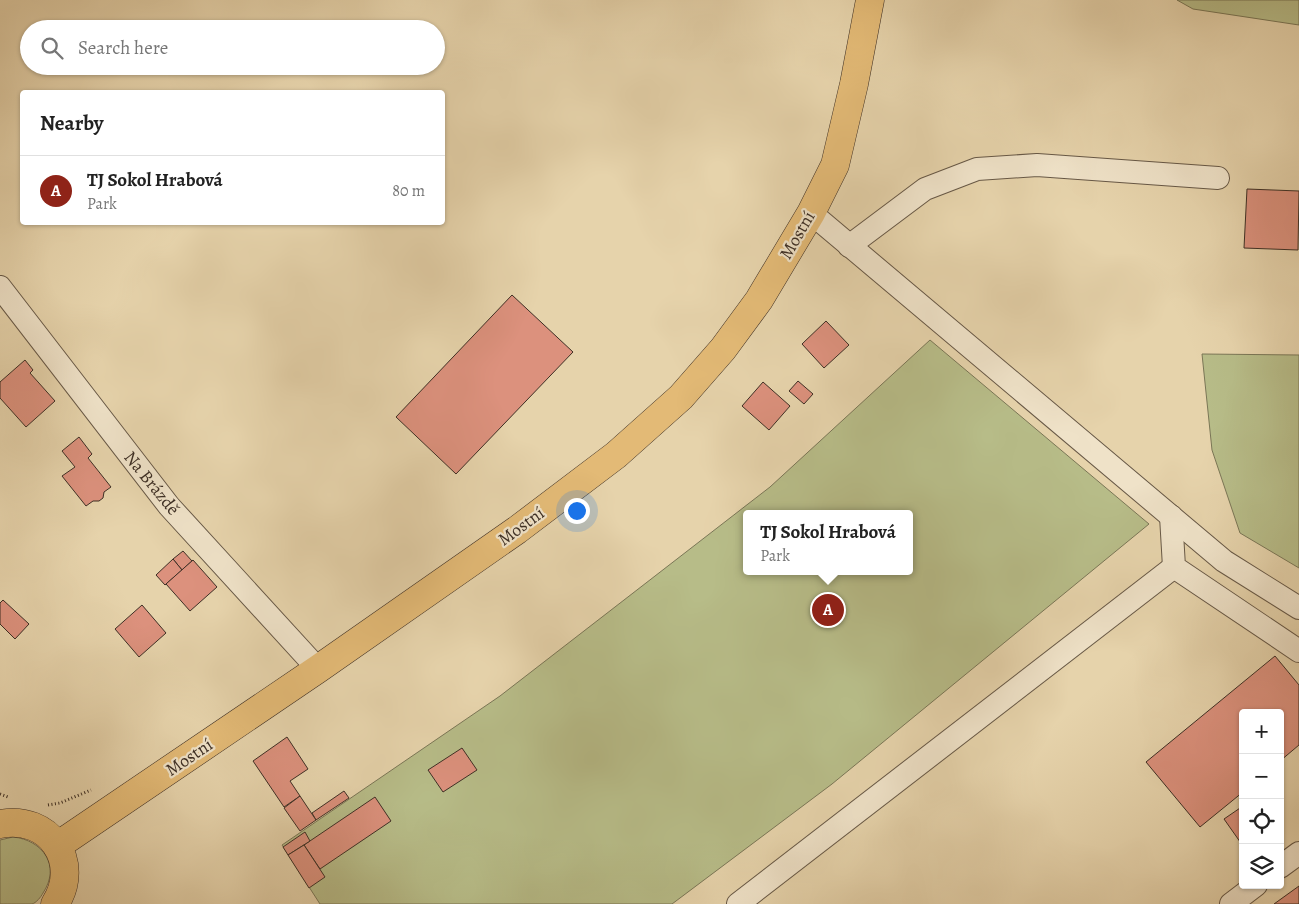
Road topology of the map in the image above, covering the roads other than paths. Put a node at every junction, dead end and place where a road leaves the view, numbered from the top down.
1 (870, 0) edge
2 (1218, 178) dead end
3 (811, 213) junction
4 (849, 246) junction
5 (0, 287) edge
6 (1172, 516) junction
7 (1174, 567) junction
8 (1299, 608) edge
9 (1299, 651) edge
10 (318, 669) junction
11 (0, 824) edge
12 (57, 846) junction
13 (1299, 853) edge
14 (1284, 864) edge
15 (1251, 889) edge
16 (55, 904) edge
17 (738, 904) edge
18 (1231, 904) edge

1 - 3 main road, Mostní
2 - 4 street
3 - 4 street
3 - 10 main road, Mostní
4 - 6 street
5 - 10 street, Na Brázdě
6 - 7 street
6 - 8 street
7 - 9 street
7 - 17 street
10 - 12 main road, Mostní
11 - 12 main road
12 - 16 main road
13 - 14 street
15 - 18 street

